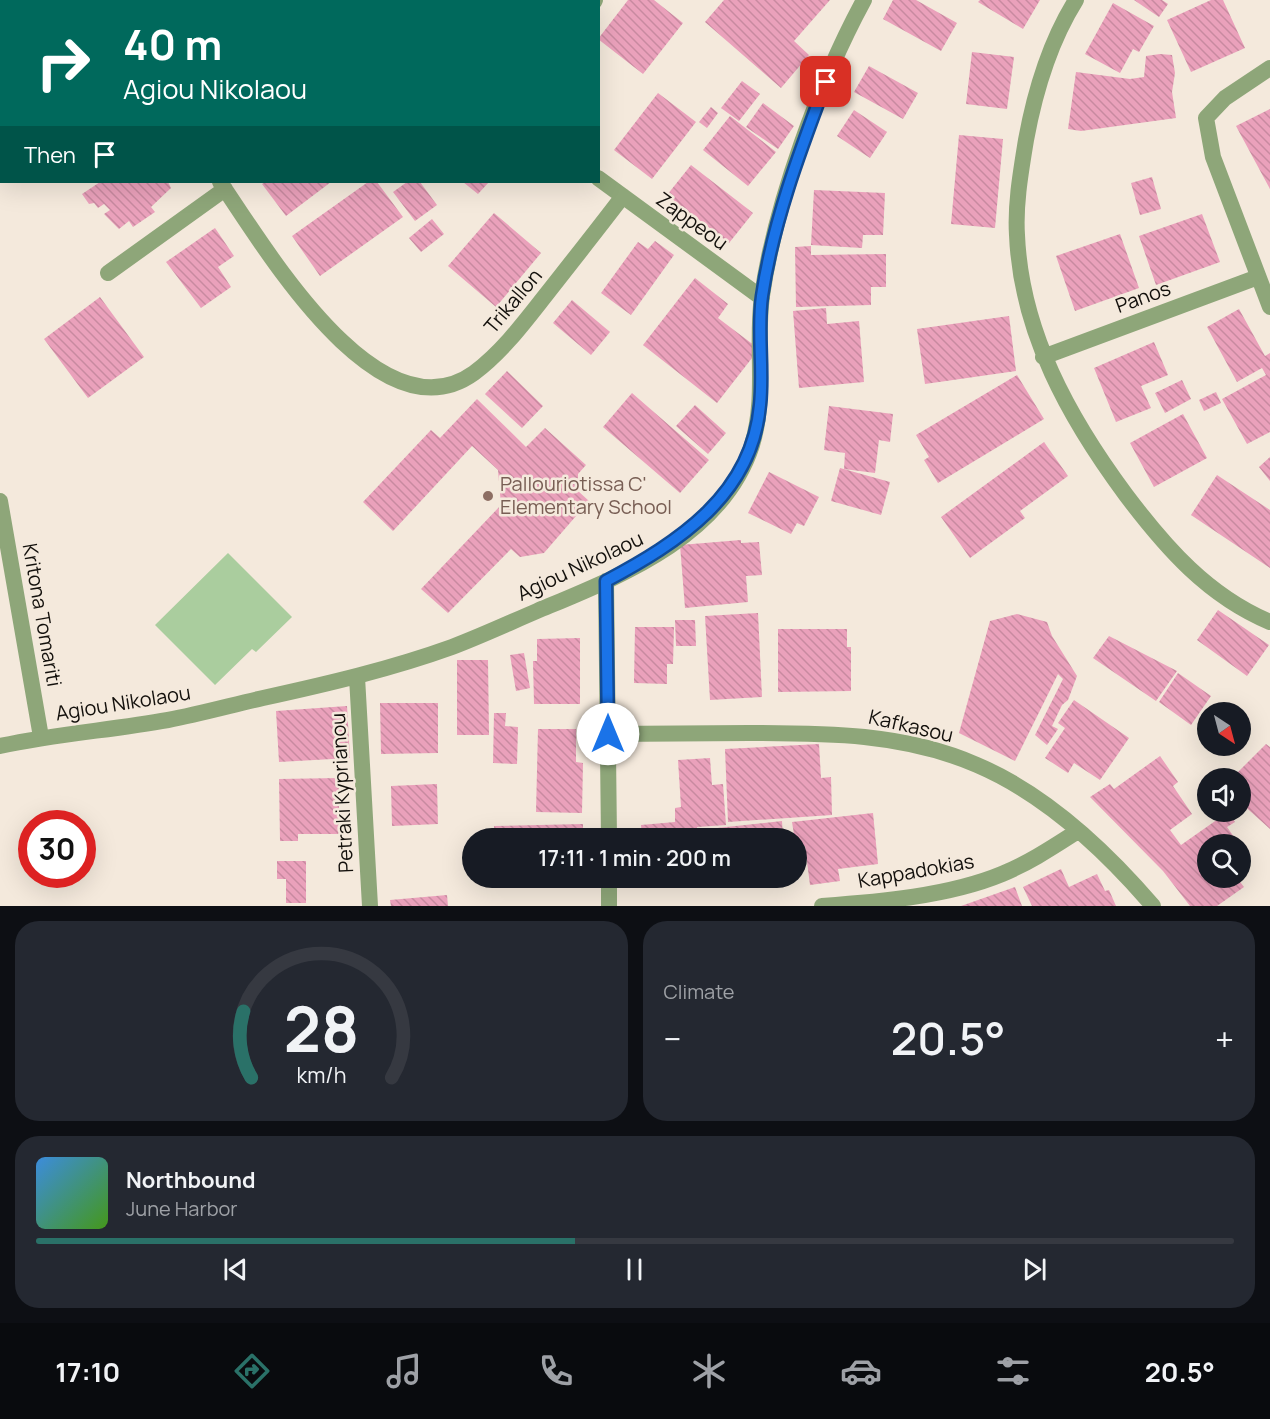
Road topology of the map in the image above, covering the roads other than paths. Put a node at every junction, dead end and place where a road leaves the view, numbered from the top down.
1 (864, 0) edge
2 (1076, 0) edge
3 (1270, 68) edge
4 (600, 179) edge
5 (223, 185) edge
6 (623, 196) junction
7 (108, 273) dead end
8 (1258, 277) junction
9 (762, 298) junction
10 (1270, 307) edge
11 (1043, 357) junction
12 (0, 501) edge
13 (606, 581) junction
14 (1270, 622) edge
15 (357, 677) junction
16 (608, 734) junction
17 (41, 737) junction
18 (0, 746) edge
19 (609, 828) edge
20 (1077, 831) junction
21 (609, 888) edge
22 (369, 906) edge
23 (609, 906) edge
24 (822, 906) edge
25 (1153, 906) edge

1 - 9 street, Agiou Nikolaou
2 - 11 street
3 - 8 street
4 - 6 street, Zappeou
5 - 6 street, Trikallon
5 - 7 street
6 - 9 street, Zappeou
8 - 10 street
8 - 11 street, Panos
9 - 13 street, Agiou Nikolaou
11 - 14 street
12 - 17 street, Kritona Tomariti
13 - 15 street, Agiou Nikolaou
13 - 16 street
15 - 17 street, Agiou Nikolaou
15 - 22 street, Petraki Kyprianou
16 - 19 street
16 - 20 street, Kafkasou
17 - 18 street, Agiou Nikolaou
20 - 24 street, Kappadokias
20 - 25 street, Kafkasou
21 - 23 street

